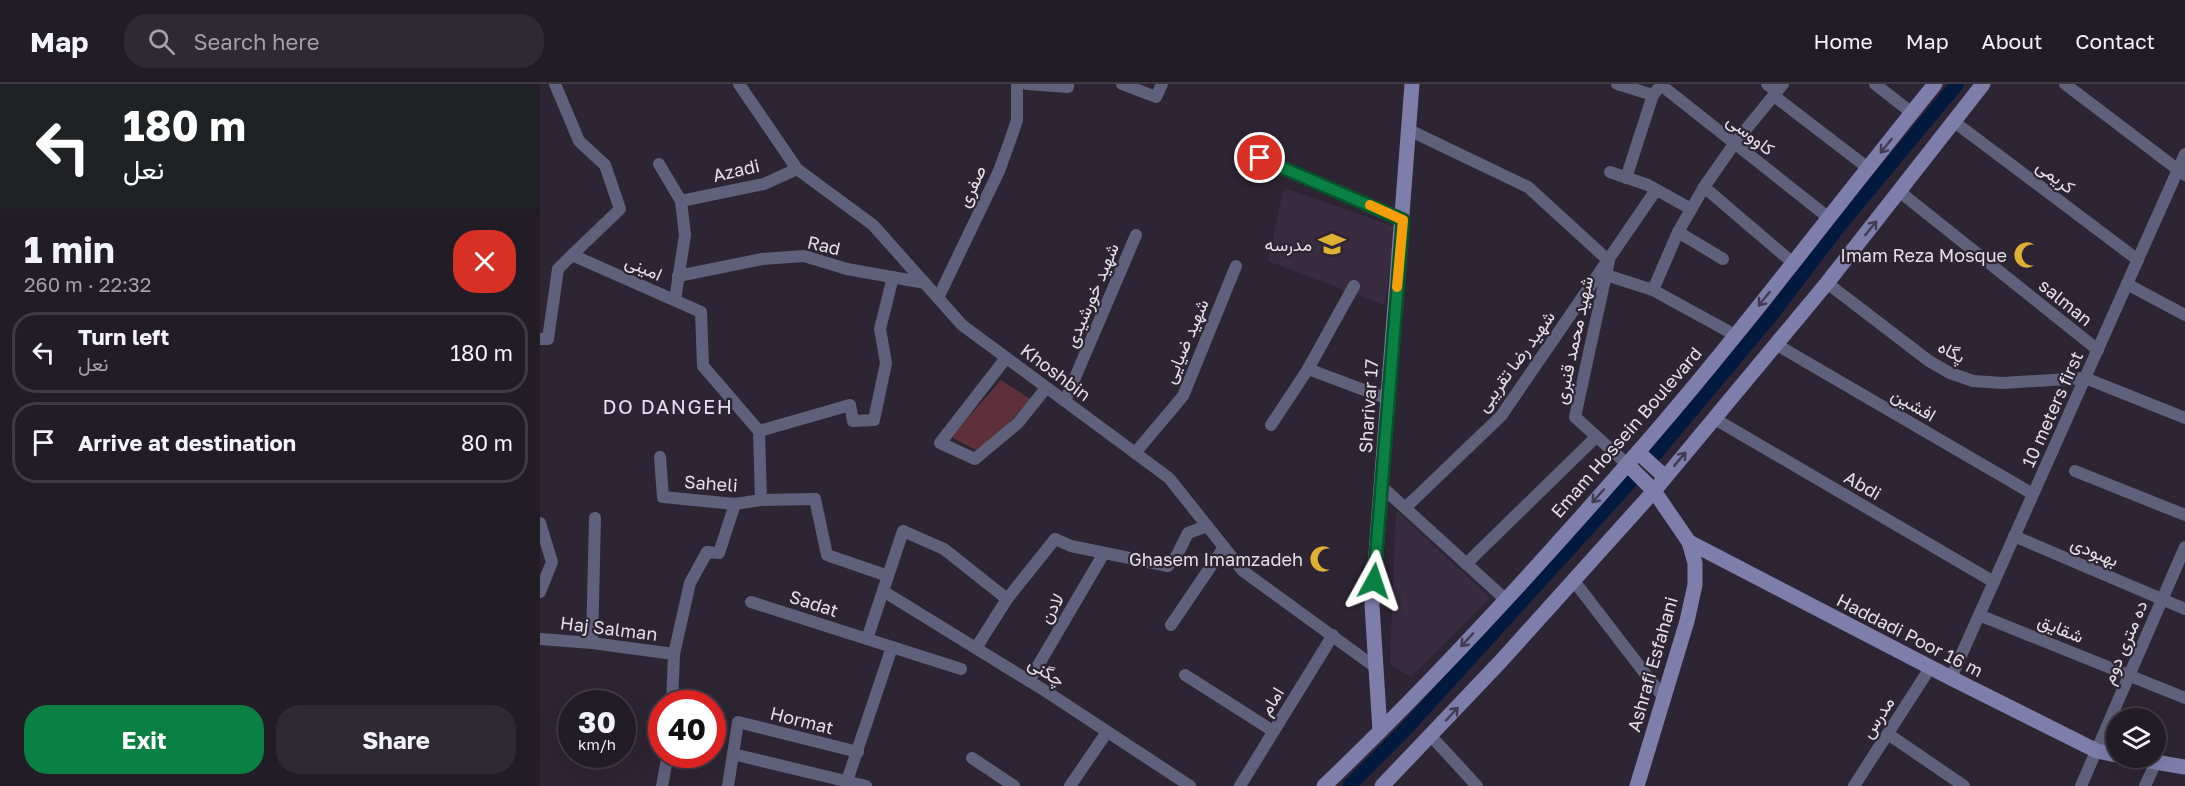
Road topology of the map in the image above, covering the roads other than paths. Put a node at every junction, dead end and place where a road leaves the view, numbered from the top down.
1 (555, 84) edge
2 (739, 84) edge
3 (1017, 84) edge
4 (1027, 84) edge
5 (1068, 84) edge
6 (1122, 84) edge
7 (1162, 84) edge
8 (1412, 84) edge
9 (1617, 84) edge
10 (1767, 84) edge
11 (1875, 84) edge
12 (1935, 84) edge
13 (1983, 84) edge
14 (2065, 84) edge
15 (1659, 88) edge
16 (1778, 91) edge
17 (1912, 113) junction
18 (1953, 121) junction
19 (1409, 130) junction
20 (1734, 144) junction
21 (1244, 151) dead end
22 (2185, 154) edge
23 (659, 164) dead end
24 (1868, 168) junction
25 (797, 169) junction
26 (1610, 172) dead end
27 (2182, 172) edge
28 (1626, 178) junction
29 (1704, 187) junction
30 (1656, 190) junction
31 (1900, 192) junction
32 (681, 201) junction
33 (1692, 209) junction
34 (1829, 218) junction
35 (1403, 220) junction
36 (1678, 232) junction
37 (1136, 235) dead end
38 (572, 255) junction
39 (1723, 259) dead end
40 (2138, 260) junction
41 (1609, 261) junction
42 (1793, 263) junction
43 (1236, 266) dead end
44 (1606, 275) junction
45 (678, 276) junction
46 (893, 278) junction
47 (925, 283) junction
48 (1827, 283) junction
49 (2127, 284) junction
50 (1354, 286) dead end
51 (1653, 290) junction
52 (938, 298) junction
53 (675, 300) junction
54 (2185, 315) edge
55 (1735, 335) junction
56 (544, 339) edge
57 (1777, 345) junction
58 (2098, 350) junction
59 (1006, 358) junction
60 (1308, 369) junction
61 (2085, 378) junction
62 (1046, 388) junction
63 (1388, 399) junction
64 (1065, 401) junction
65 (1715, 418) junction
66 (2185, 418) edge
67 (1271, 424) dead end
68 (759, 431) junction
69 (1595, 438) junction
70 (1638, 452) junction
71 (1135, 453) junction
72 (660, 456) dead end
73 (1627, 464) junction
74 (2075, 471) dead end
75 (1665, 477) junction
76 (1381, 486) junction
77 (1654, 491) junction
78 (2033, 494) junction
79 (761, 500) junction
80 (735, 504) junction
81 (1405, 508) junction
82 (2185, 514) edge
83 (595, 518) dead end
84 (540, 524) edge
85 (1207, 526) junction
86 (2014, 536) junction
87 (1689, 542) junction
88 (1224, 547) junction
89 (2185, 547) edge
90 (1104, 553) junction
91 (1466, 564) junction
92 (888, 576) junction
93 (1574, 581) junction
94 (1994, 582) junction
95 (883, 591) junction
96 (540, 592) edge
97 (1007, 599) junction
98 (1505, 599) junction
99 (2162, 600) junction
100 (752, 602) dead end
101 (2185, 609) edge
102 (1979, 615) junction
103 (1171, 625) dead end
104 (1333, 635) junction
105 (540, 639) edge
106 (867, 639) junction
107 (592, 643) junction
108 (892, 647) junction
109 (976, 648) junction
110 (674, 654) junction
111 (1375, 667) junction
112 (1930, 668) junction
113 (961, 669) dead end
114 (1185, 675) dead end
115 (2130, 675) junction
116 (1951, 678) junction
117 (1029, 681) junction
118 (673, 690) edge
119 (1664, 698) junction
120 (2185, 698) edge
121 (1273, 731) junction
122 (1380, 731) junction
123 (1107, 732) junction
124 (1888, 734) junction
125 (1431, 736) junction
126 (2097, 751) junction
127 (858, 752) junction
128 (2106, 752) edge
129 (733, 754) junction
130 (972, 758) dead end
131 (2166, 764) edge
132 (665, 768) edge
133 (2153, 768) edge
134 (2184, 768) edge
135 (838, 782) edge
136 (662, 786) edge
137 (728, 786) edge
138 (866, 786) edge
139 (1014, 786) edge
140 (1070, 786) edge
141 (1190, 786) edge
142 (1240, 786) edge
143 (1324, 786) edge
144 (1382, 786) edge
145 (1477, 786) edge
146 (1637, 786) edge
147 (1854, 786) edge
148 (1964, 786) edge
149 (2081, 786) edge
150 (2145, 786) edge

1 - 38 street
2 - 25 street, Khoshbin
3 - 52 street, صفری
4 - 5 street
6 - 7 street
8 - 19 main road, Sharivar 17
9 - 15 street
10 - 16 street
11 - 17 street
12 - 17 main road, Emam Hossein Boulevard
13 - 18 main road
14 - 27 street
15 - 20 street, کاووسی
15 - 28 street
16 - 20 street
16 - 24 street
17 -> 24 main road, Emam Hossein Boulevard
18 - 31 main road
18 - 40 street, کریمی
19 - 35 main road, Sharivar 17
19 - 41 street, شهید محمد قنبری
20 - 29 street
20 - 34 street, کاووسی
21 - 35 street
22 - 27 street, 10 meters first
23 - 32 street
24 - 34 main road, Emam Hossein Boulevard
25 - 32 street, Azadi
25 - 47 street, Khoshbin
26 - 28 street
27 - 40 street, 10 meters first
28 - 30 street
29 - 33 street
29 - 42 street
30 - 33 street
30 - 41 street, شهید رضا تقریبی
48 -> 31 main road
31 - 58 street, salman
32 - 45 street
33 - 36 street
34 - 42 main road, Emam Hossein Boulevard
35 - 63 main road, Sharivar 17
36 - 39 street
36 - 51 street
37 - 64 street, شهید خورشیدی
38 - 53 street, امینی
38 - 56 street
40 - 49 street, 10 meters first
41 - 44 street, شهید محمد قنبری
41 - 81 street, شهید رضا تقریبی
42 -> 55 main road, Emam Hossein Boulevard
43 - 71 street, شهید ضیایی
44 - 51 street
44 - 69 street, شهید محمد قنبری
45 - 46 street, Rad
45 - 53 street
46 - 47 street, Rad
46 - 68 street
47 - 52 street, Khoshbin
48 - 57 main road
48 - 61 street, پگاه
49 - 54 street
49 - 58 street, 10 meters first
50 - 60 street
51 - 55 street
52 - 59 street, Khoshbin
53 - 68 street, امینی
55 - 70 main road, Emam Hossein Boulevard
57 - 65 main road
57 - 78 street, افشین
58 - 61 street, 10 meters first
59 - 62 street, Khoshbin
59 - 62 street
60 - 63 street
60 - 67 street
61 - 66 street
61 - 78 street, 10 meters first
62 - 64 street, Khoshbin
63 - 76 main road, Sharivar 17
64 - 71 street, Khoshbin
75 -> 65 main road
65 - 94 street, Abdi
68 - 79 street
69 - 73 street, شهید محمد قنبری
69 - 91 street
70 - 73 main road, Emam Hossein Boulevard
70 - 75 main road
71 - 85 street, Khoshbin
72 - 80 street, Saheli
73 - 77 main road, Ashrafi Esfahani
73 -> 98 main road, Emam Hossein Boulevard
74 - 82 street
75 - 77 main road
76 - 81 street
76 - 111 main road, Sharivar 17
77 - 87 main road, Ashrafi Esfahani
77 - 93 main road
78 - 86 street, 10 meters first
79 - 80 street, Saheli
79 - 92 street, Saheli
80 - 110 street
81 - 91 street
83 - 107 street
84 - 96 street
85 - 88 street, Khoshbin
85 - 90 street
86 - 94 street, 10 meters first
86 - 99 street, بهبودی
87 - 112 main road, Haddadi Poor 16 m
87 - 119 main road, Ashrafi Esfahani
88 - 103 street
88 - 104 street, Khoshbin
89 - 99 street, ده متری دوم
90 - 97 street
90 - 117 street, لادن
91 - 98 street
92 - 95 street
92 - 97 street
93 - 119 street
125 -> 93 main road
94 - 102 street, 10 meters first
95 - 106 street
95 - 109 street, چگنی
97 - 109 street
98 -> 122 main road, Emam Hossein Boulevard
99 - 101 street, بهبودی
99 - 115 street, ده متری دوم
100 - 106 street, Sadat
102 - 115 street, شقایق
102 - 116 street, 10 meters first
104 - 111 street, Khoshbin
104 - 121 street, امام
105 - 107 street, Haj Salman
106 - 108 street, Sadat
107 - 110 street, Haj Salman
108 - 113 street, Sadat
108 - 127 street
109 - 117 street, چگنی
110 - 118 street
111 - 122 main road, Sharivar 17
112 - 116 main road, Haddadi Poor 16 m
112 - 124 street, مدرس
114 - 121 street
115 - 120 street, شقایق
115 - 126 street, ده متری دوم
116 - 126 main road, Haddadi Poor 16 m
117 - 123 street, چگنی
119 - 146 main road, Ashrafi Esfahani
121 - 142 street, امام
122 - 143 main road, Emam Hossein Boulevard
123 - 140 street
123 - 141 street, چگنی
124 - 147 street, مدرس
124 - 148 street
125 - 144 main road
125 - 145 street
126 - 128 main road, Haddadi Poor 16 m
126 - 149 street, ده متری دوم
127 - 129 street, Hormat
127 - 135 street
129 - 135 street
129 - 137 street
130 - 139 street
131 - 134 main road
132 - 136 street
133 - 150 street
135 - 138 street

